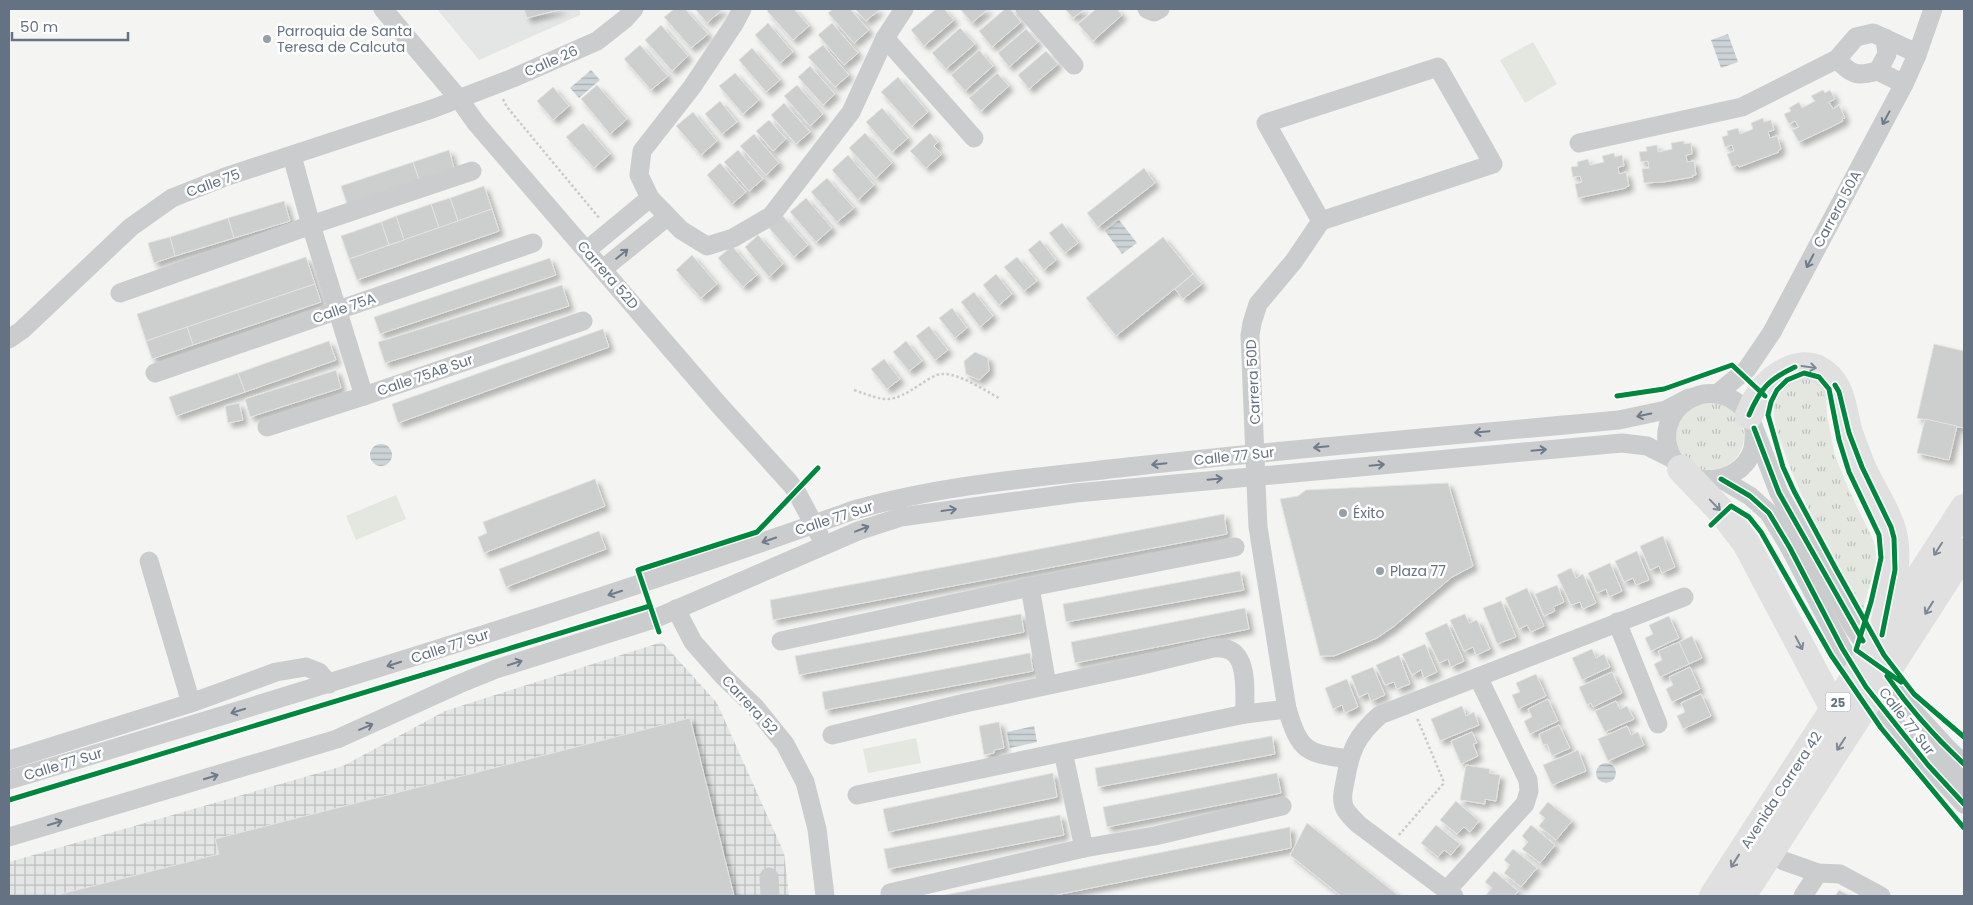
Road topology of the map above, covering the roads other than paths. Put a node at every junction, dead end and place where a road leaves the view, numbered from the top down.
1 (383, 9) edge
2 (634, 9) edge
3 (742, 9) edge
4 (904, 9) edge
5 (1025, 9) edge
6 (1147, 9) edge
7 (1160, 9) edge
8 (1933, 9) edge
9 (885, 38) junction
10 (1885, 38) junction
11 (1918, 55) junction
12 (1838, 59) junction
13 (1074, 66) dead end
14 (1878, 71) junction
15 (441, 79) junction
16 (1904, 84) junction
17 (490, 87) junction
18 (459, 99) junction
19 (432, 109) junction
20 (476, 123) junction
21 (974, 138) dead end
22 (1578, 143) dead end
23 (292, 156) junction
24 (472, 171) dead end
25 (650, 198) junction
26 (667, 217) junction
27 (1321, 221) junction
28 (311, 224) junction
29 (533, 243) dead end
30 (587, 250) junction
31 (603, 269) junction
32 (120, 293) dead end
33 (337, 310) junction
34 (583, 321) dead end
35 (9, 339) edge
36 (155, 373) dead end
37 (1718, 393) junction
38 (364, 396) junction
39 (1689, 398) junction
40 (1751, 422) junction
41 (267, 427) dead end
42 (1256, 454) junction
43 (1677, 464) junction
44 (1256, 476) junction
45 (1721, 479) junction
46 (1964, 508) edge
47 (815, 524) junction
48 (825, 545) junction
49 (1235, 547) dead end
50 (1964, 552) edge
51 (149, 561) dead end
52 (1030, 587) junction
53 (1684, 597) dead end
54 (676, 609) junction
55 (1617, 622) junction
56 (1882, 635) junction
57 (781, 641) dead end
58 (1478, 677) junction
59 (330, 684) junction
60 (1047, 685) junction
61 (1877, 688) junction
62 (191, 703) junction
63 (1287, 708) junction
64 (1834, 710) junction
65 (1245, 714) junction
66 (1658, 724) dead end
67 (832, 735) dead end
68 (1063, 752) junction
69 (1348, 759) junction
70 (9, 760) edge
71 (1964, 764) edge
72 (9, 780) edge
73 (1964, 782) edge
74 (857, 795) dead end
75 (1964, 804) edge
76 (1282, 806) dead end
77 (9, 838) edge
78 (1084, 848) junction
79 (1770, 852) junction
80 (1818, 873) junction
81 (769, 877) dead end
82 (890, 893) dead end
83 (1450, 893) edge
84 (770, 896) edge
85 (825, 896) edge
86 (1713, 896) edge
87 (1742, 896) edge
88 (1803, 896) edge
89 (1881, 896) edge

1 - 15 street, Carrera 52D
2 - 17 street, Calle 26
3 - 25 street
4 - 9 street
5 - 13 street
6 - 7 street
8 - 11 street, Carrera 50A
9 - 21 street
9 - 26 street
10 - 11 street
10 - 12 street
10 - 14 street
11 - 16 street, Carrera 50A
12 - 14 street
12 - 22 street
14 - 16 street
15 - 18 street, Carrera 52D
15 - 19 street
16 -> 37 street, Carrera 50A
17 - 18 street, Calle 26
17 - 20 street
18 - 19 street, Calle 75
18 - 20 street, Carrera 52D
19 - 23 street, Calle 75
20 - 30 street, Carrera 52D
23 - 28 street
23 - 35 street, Calle 75
24 - 28 street
25 - 26 street
25 - 30 street
31 -> 26 street
27 - 27 street
27 - 42 street, Carrera 50D
28 - 32 street
28 - 33 street
29 - 33 street, Calle 75A
30 - 31 street, Carrera 52D
31 - 47 street, Carrera 52D
33 - 36 street, Calle 75A
33 - 38 street
34 - 38 street, Calle 75AB Sur
37 - 39 street
37 - 40 street
38 - 41 street, Calle 75AB Sur
39 -> 42 street, Calle 77 Sur
39 - 43 street
40 - 45 street
40 -> 56 highway
40 - 71 street, Calle 77 Sur
42 - 44 street, Carrera 50D
42 -> 47 street, Calle 77 Sur
44 -> 43 street, Calle 77 Sur
43 - 45 street
43 -> 64 highway
48 -> 44 street, Calle 77 Sur
44 - 63 street, Carrera 50D
45 - 75 street, Calle 77 Sur
46 -> 56 highway, Avenida Carrera 42 / 25
47 - 48 street, Carrera 52D
47 -> 59 street, Calle 77 Sur
48 - 54 street, Calle 77 Sur
49 - 52 street
50 -> 61 highway, Avenida Carrera 42 / 25
51 - 62 street
52 - 57 street
52 - 60 street
53 - 55 street
77 -> 54 street, Calle 77 Sur
54 - 85 street, Carrera 52
55 - 58 street
55 - 66 street
56 - 64 highway, Avenida Carrera 42 / 25
58 - 69 street
58 - 83 street
59 - 62 street
59 -> 72 street, Calle 77 Sur
60 - 65 street
60 - 67 street
61 - 73 street, Calle 77 Sur
61 -> 79 highway, Avenida Carrera 42 / 25
62 - 70 street
63 - 65 street
63 - 69 street, Carrera 50D
64 -> 86 highway, Avenida Carrera 42 / 25
65 - 68 street
68 - 74 street
68 - 78 street
69 - 83 street
76 - 78 street
78 - 82 street
79 - 80 street
79 - 87 highway, Avenida Carrera 42 / 25
80 - 88 street
80 - 89 street
81 - 84 street

